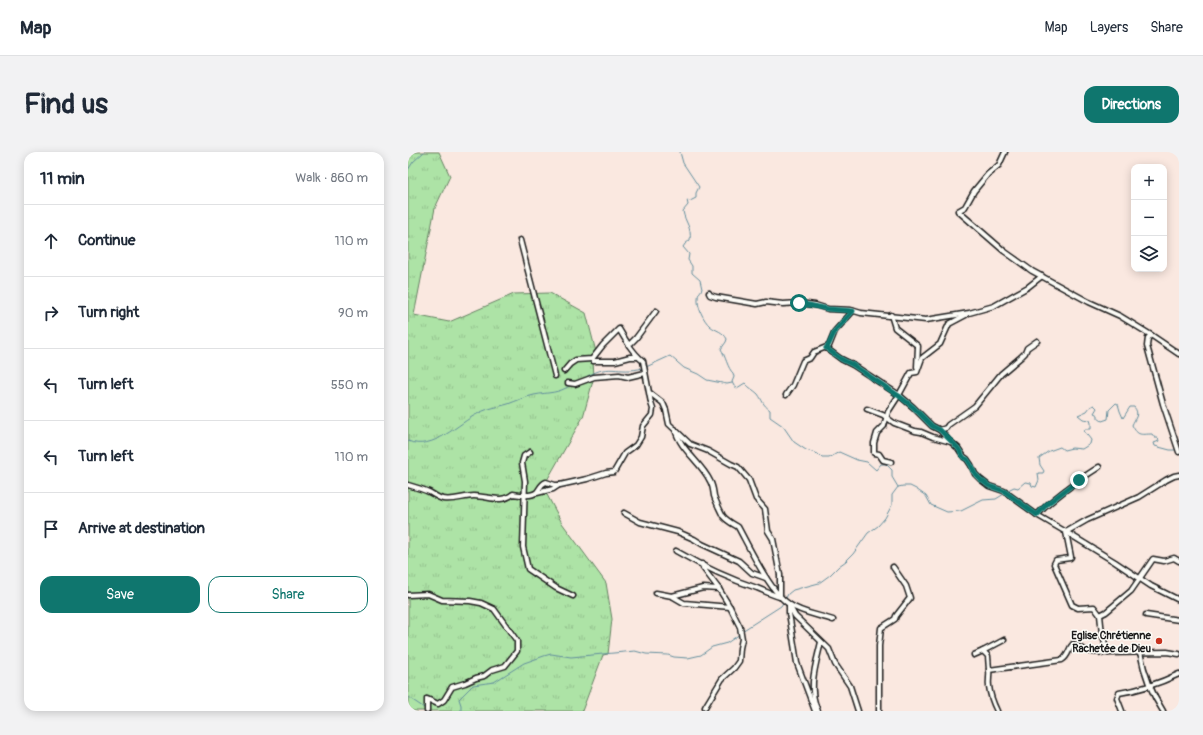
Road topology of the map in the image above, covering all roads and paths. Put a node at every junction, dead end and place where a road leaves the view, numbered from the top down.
1 (1005, 152) edge
2 (520, 240) dead end
3 (1042, 276) junction
4 (709, 293) dead end
5 (853, 311) junction
6 (656, 312) dead end
7 (969, 313) junction
8 (891, 316) junction
9 (1151, 335) junction
10 (1037, 341) dead end
11 (629, 344) junction
12 (826, 348) junction
13 (1179, 354) edge
14 (638, 357) junction
15 (592, 359) junction
16 (564, 371) dead end
17 (917, 372) junction
18 (645, 373) junction
19 (555, 376) dead end
20 (568, 383) dead end
21 (650, 393) junction
22 (786, 395) dead end
23 (899, 396) junction
24 (867, 409) dead end
25 (887, 419) junction
26 (674, 429) junction
27 (940, 430) junction
28 (951, 442) junction
29 (530, 452) dead end
30 (1179, 452) edge
31 (891, 462) dead end
32 (1099, 467) dead end
33 (1179, 475) edge
34 (560, 484) junction
35 (408, 485) edge
36 (535, 494) junction
37 (524, 495) junction
38 (624, 513) dead end
39 (1037, 515) junction
40 (1066, 532) junction
41 (676, 551) dead end
42 (1179, 561) edge
43 (702, 564) junction
44 (893, 567) dead end
45 (1139, 578) junction
46 (766, 579) junction
47 (719, 589) junction
48 (656, 593) dead end
49 (408, 596) edge
50 (573, 596) dead end
51 (672, 596) junction
52 (780, 597) junction
53 (1179, 600) edge
54 (789, 605) junction
55 (730, 607) junction
56 (1100, 615) junction
57 (1146, 615) dead end
58 (833, 620) dead end
59 (1179, 620) edge
60 (1004, 640) dead end
61 (821, 642) junction
62 (983, 651) junction
63 (1140, 652) junction
64 (1108, 653) junction
65 (1179, 654) edge
66 (974, 655) dead end
67 (989, 670) junction
68 (1179, 674) edge
69 (1150, 686) junction
70 (705, 707) dead end
71 (427, 711) edge
72 (815, 711) edge
73 (818, 711) edge
74 (858, 711) edge
75 (879, 711) edge
76 (997, 711) edge
77 (1122, 711) edge
78 (1163, 711) edge

1 - 3 street
2 - 19 street
3 - 7 street
3 - 9 street
4 - 5 street
5 - 8 street
5 - 12 street
6 - 11 street
7 - 8 street
7 - 17 street
8 - 17 street
9 - 13 street
9 - 30 street
10 - 27 street
11 - 14 street
11 - 15 street
12 - 22 street
12 - 23 street
14 - 15 street
14 - 18 street
15 - 16 street
17 - 23 street
18 - 20 street
18 - 21 street
21 - 26 street
21 - 34 street
23 - 25 street
23 - 27 street
24 - 25 street
25 - 28 street
25 - 31 street
26 - 46 street
26 - 52 street
27 - 28 street
28 - 39 street
29 - 37 street
32 - 39 street
33 - 40 street
34 - 36 street
34 - 36 street
35 - 37 street
36 - 37 street
37 - 50 street
38 - 46 street
39 - 40 street
40 - 45 street
40 - 56 street
41 - 43 street
42 - 45 street
43 - 47 street
43 - 52 street
44 - 75 street
45 - 53 street
45 - 56 street
46 - 52 street
47 - 51 street
47 - 55 street
48 - 51 street
49 - 71 street
51 - 55 street
52 - 54 street
54 - 58 street
54 - 61 street
54 - 72 street
55 - 70 street
56 - 64 street
57 - 59 street
60 - 62 street
61 - 73 street
61 - 74 street
62 - 66 street
62 - 67 street
63 - 64 street
63 - 65 street
63 - 69 street
64 - 67 street
67 - 76 street
68 - 69 street
69 - 77 street
69 - 78 street

